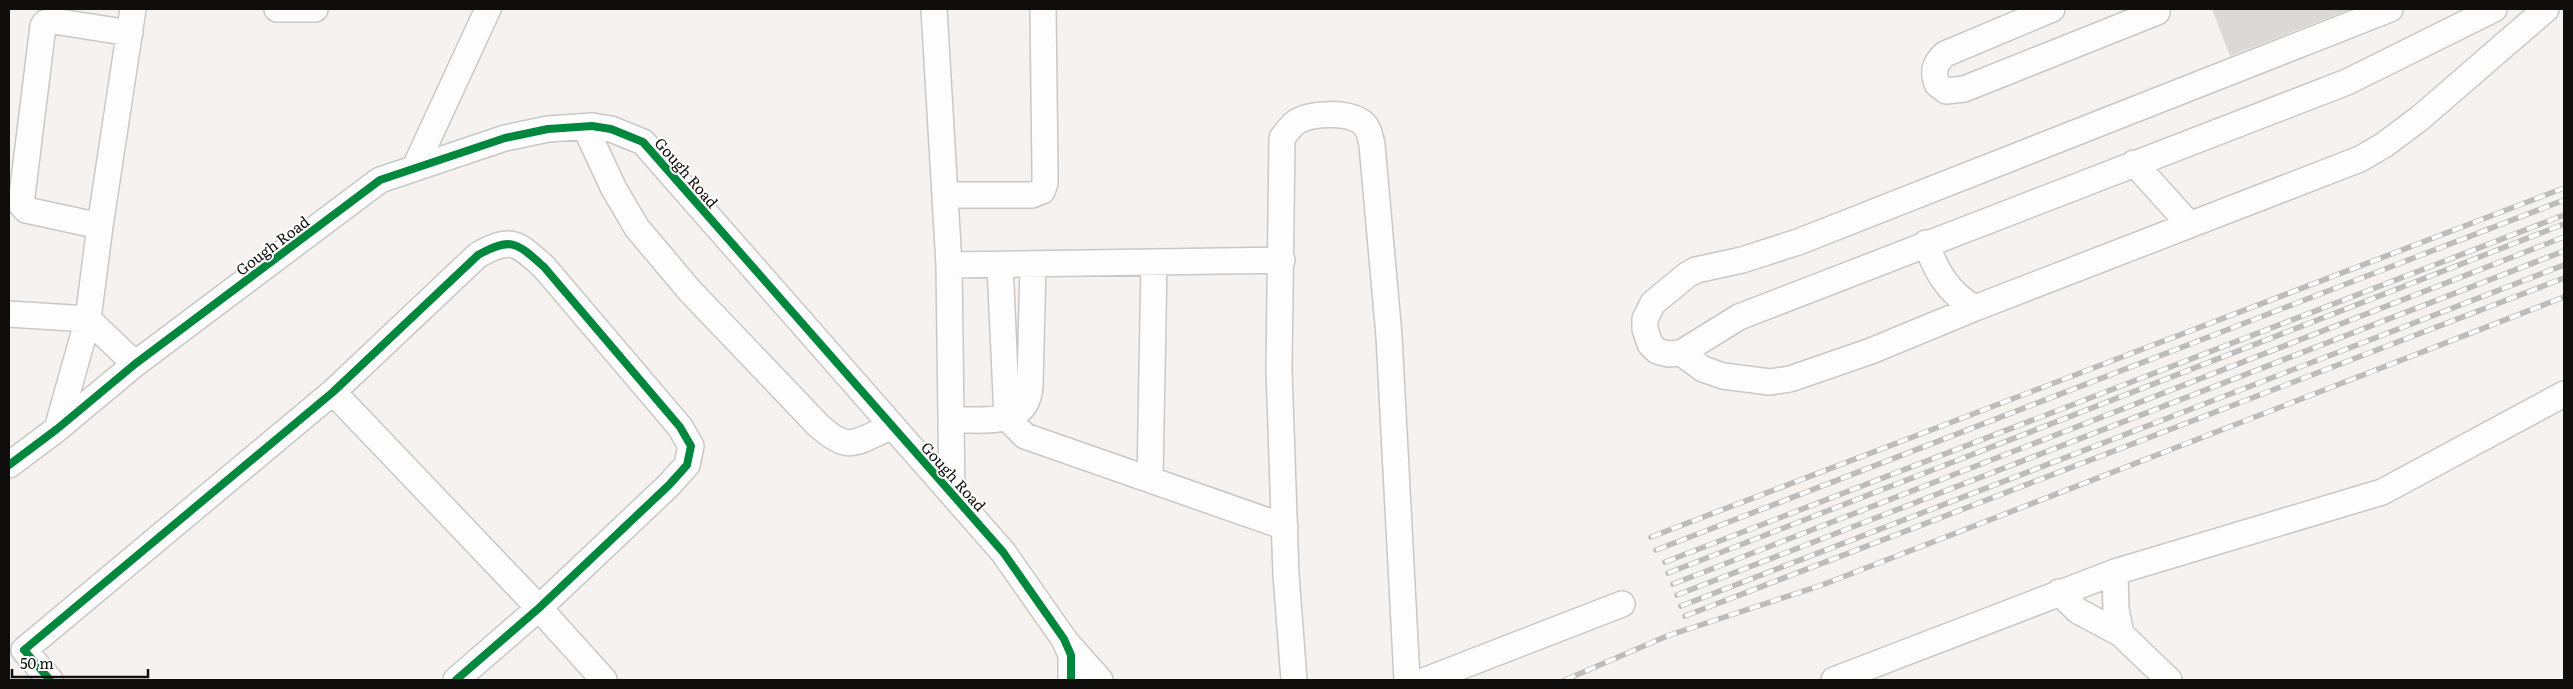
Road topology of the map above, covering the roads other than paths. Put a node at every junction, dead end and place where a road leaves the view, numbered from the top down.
1 (277, 9) edge
2 (315, 9) edge
3 (488, 9) edge
4 (934, 9) edge
5 (1043, 9) edge
6 (2052, 9) edge
7 (2390, 9) edge
8 (2494, 9) edge
9 (2546, 9) edge
10 (2157, 10) edge
11 (132, 21) edge
12 (585, 127) junction
13 (2134, 163) junction
14 (415, 167) junction
15 (945, 195) junction
16 (2189, 224) junction
17 (100, 226) junction
18 (1926, 243) junction
19 (1282, 260) junction
20 (1154, 263) junction
21 (949, 265) junction
22 (1000, 265) junction
23 (1032, 265) junction
24 (1975, 308) junction
25 (9, 314) edge
26 (88, 319) junction
27 (1681, 353) junction
28 (135, 364) junction
29 (333, 392) junction
30 (2564, 394) edge
31 (1007, 418) junction
32 (952, 420) junction
33 (891, 427) junction
34 (57, 429) junction
35 (9, 465) edge
36 (1150, 479) junction
37 (952, 494) junction
38 (1285, 527) junction
39 (2115, 572) junction
40 (2059, 592) junction
41 (1622, 604) dead end
42 (539, 608) junction
43 (2121, 634) junction
44 (1064, 639) junction
45 (1458, 675) edge
46 (50, 680) edge
47 (456, 680) edge
48 (604, 680) edge
49 (1072, 680) edge
50 (1100, 680) edge
51 (1294, 680) edge
52 (1407, 680) edge
53 (1426, 680) edge
54 (1834, 680) edge
55 (2170, 680) edge

1 - 2 street
3 - 14 street
4 - 15 street
5 - 15 street
6 - 10 street
7 - 27 street
8 - 13 street
9 - 16 street
11 - 17 street
11 - 17 street
12 - 14 street, Gough Road
12 - 33 street, Gough Road
12 - 33 street
13 - 16 street
13 - 18 street
14 - 28 street, Gough Road
15 - 21 street
16 - 24 street
17 - 26 street
18 - 24 street
18 - 27 street
19 - 20 street
19 - 38 street
19 - 52 street
20 - 23 street
20 - 36 street
21 - 22 street
21 - 32 street
22 - 23 street
22 - 31 street
23 - 31 street
24 - 27 street
25 - 26 street
26 - 28 street
26 - 34 street
28 - 34 street, Gough Road
29 - 42 street
29 - 42 street
29 - 46 street
30 - 39 street
31 - 32 street
31 - 36 street
32 - 37 street
33 - 37 street, Gough Road
34 - 35 street, Gough Road
36 - 38 street
37 - 44 street, Gough Road
38 - 51 street
39 - 40 street
39 - 43 street
40 - 43 street
40 - 54 street
41 - 45 street
42 - 47 street
42 - 48 street
43 - 55 street
44 - 49 street, Gough Road
44 - 50 street
45 - 53 street

